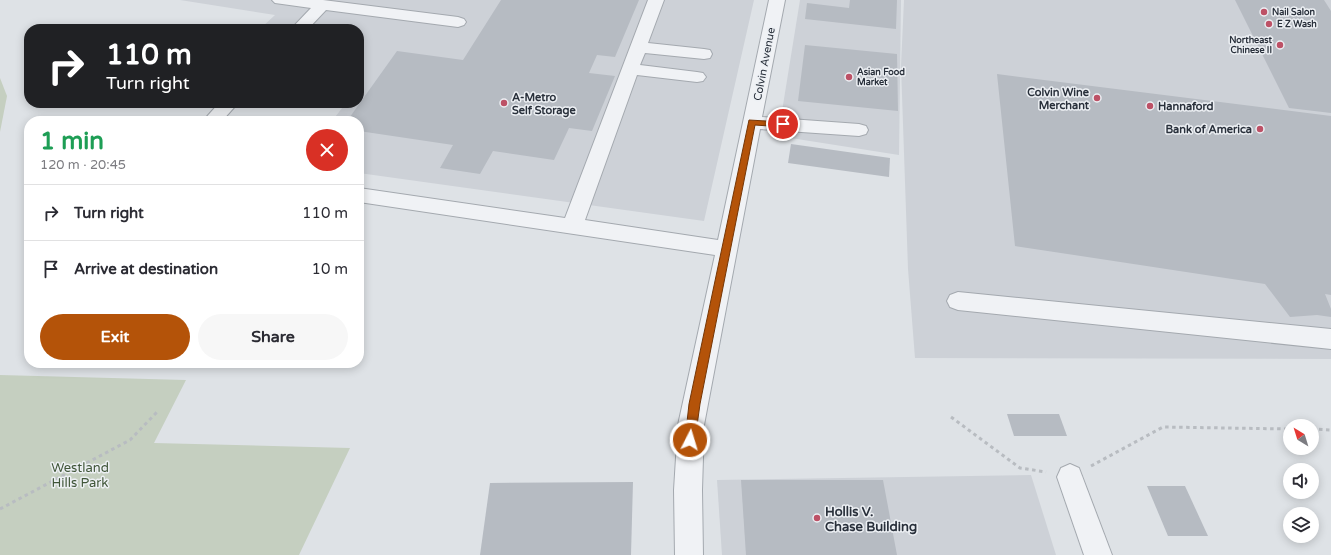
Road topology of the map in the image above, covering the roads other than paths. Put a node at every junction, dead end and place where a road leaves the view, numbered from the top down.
1 (280, 0) edge
2 (417, 0) edge
3 (656, 0) edge
4 (777, 0) edge
5 (323, 5) junction
6 (404, 16) junction
7 (458, 22) dead end
8 (304, 24) edge
9 (639, 48) junction
10 (704, 54) dead end
11 (631, 68) junction
12 (697, 77) dead end
13 (224, 108) edge
14 (217, 116) edge
15 (752, 122) junction
16 (860, 130) dead end
17 (364, 196) edge
18 (572, 227) junction
19 (727, 249) junction
20 (958, 301) dead end
21 (1331, 339) edge
22 (1070, 477) road end
23 (689, 555) edge
24 (1098, 555) edge

1 - 5 street
2 - 6 street
3 - 9 street
4 - 15 street, Colvin Avenue
5 - 6 street
5 - 8 street
6 - 7 street
9 - 10 street
9 - 11 street
11 - 12 street
11 - 18 street
13 - 14 street
15 - 16 street
15 - 19 street, Colvin Avenue
17 - 18 street
18 - 19 street
19 - 23 street, Colvin Avenue
20 - 21 street
22 - 24 street

